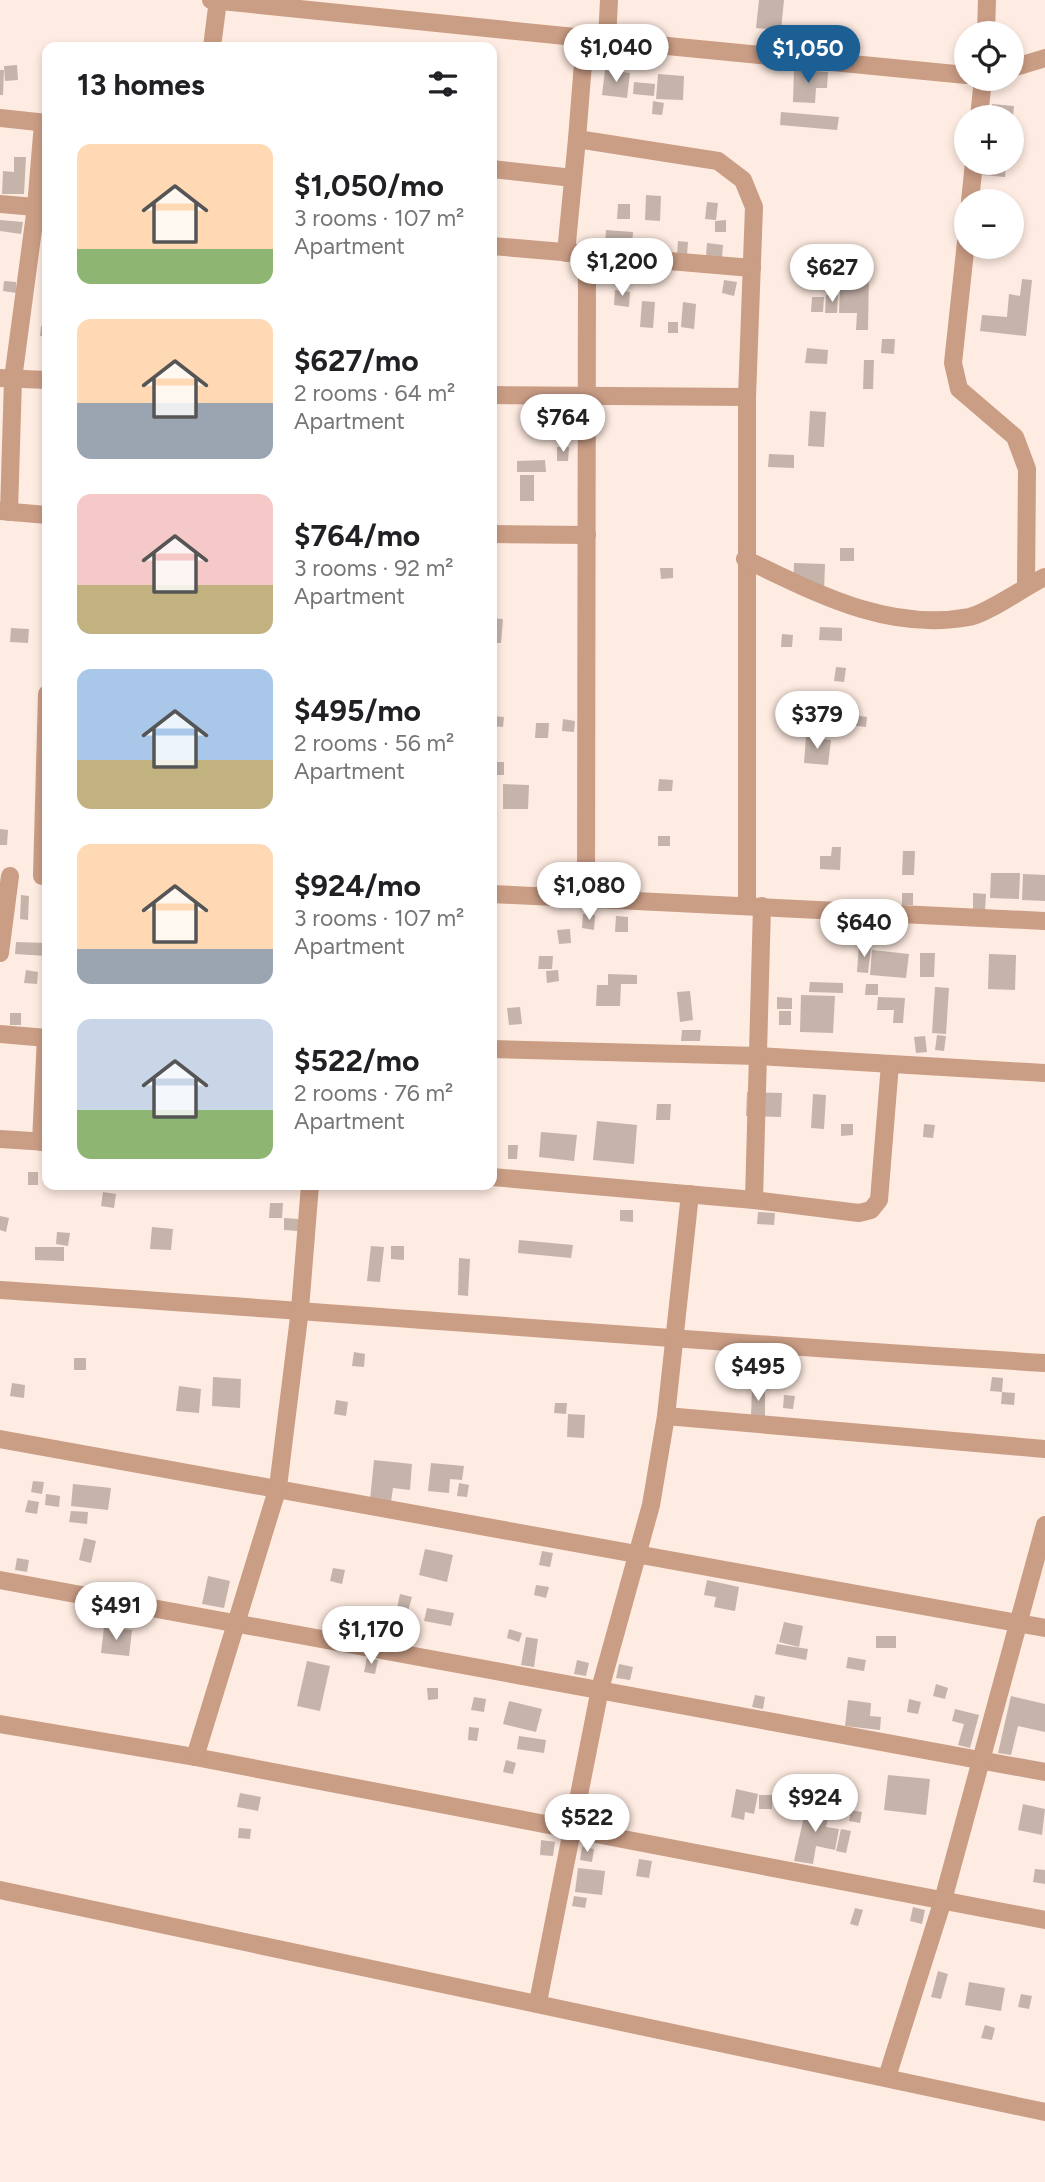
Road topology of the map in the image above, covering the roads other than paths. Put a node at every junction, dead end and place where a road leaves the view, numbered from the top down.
1 (211, 0) edge
2 (218, 0) edge
3 (609, 0) edge
4 (987, 0) edge
5 (986, 21) edge
6 (585, 38) junction
7 (607, 40) junction
8 (213, 42) edge
9 (1045, 58) edge
10 (1024, 64) edge
11 (954, 74) edge
12 (0, 118) edge
13 (42, 123) edge
14 (577, 139) junction
15 (497, 170) edge
16 (573, 178) junction
17 (42, 186) edge
18 (0, 204) edge
19 (41, 207) edge
20 (497, 246) edge
21 (566, 253) junction
22 (587, 256) junction
23 (964, 259) edge
24 (752, 268) junction
25 (6, 378) edge
26 (42, 380) edge
27 (588, 394) junction
28 (497, 395) edge
29 (747, 397) junction
30 (4, 512) edge
31 (42, 515) edge
32 (497, 534) edge
33 (587, 535) junction
34 (745, 559) junction
35 (1045, 577) edge
36 (1026, 587) junction
37 (5, 876) edge
38 (42, 876) edge
39 (497, 894) edge
40 (586, 897) junction
41 (755, 906) junction
42 (1045, 921) edge
43 (0, 953) edge
44 (0, 1034) edge
45 (42, 1037) edge
46 (497, 1049) edge
47 (758, 1056) junction
48 (890, 1064) junction
49 (1045, 1073) edge
50 (0, 1139) edge
51 (42, 1142) edge
52 (497, 1177) edge
53 (310, 1190) edge
54 (690, 1194) junction
55 (754, 1200) junction
56 (0, 1290) edge
57 (300, 1309) junction
58 (673, 1340) junction
59 (1045, 1363) edge
60 (666, 1416) junction
61 (0, 1439) edge
62 (1045, 1449) edge
63 (278, 1487) junction
64 (1045, 1525) edge
65 (639, 1555) junction
66 (0, 1580) edge
67 (237, 1622) junction
68 (1019, 1623) junction
69 (1045, 1628) edge
70 (600, 1689) junction
71 (0, 1724) edge
72 (195, 1757) junction
73 (982, 1758) junction
74 (1045, 1772) edge
75 (572, 1828) junction
76 (0, 1890) edge
77 (943, 1900) junction
78 (1045, 1920) edge
79 (538, 2002) junction
80 (887, 2077) junction
81 (1045, 2112) edge

1 - 2 street
2 - 6 street
2 - 8 street
3 - 7 street
4 - 5 street
6 - 7 street
6 - 14 street
7 - 11 street
9 - 10 street
12 - 13 street
14 - 16 street
14 - 24 street
15 - 16 street
16 - 21 street
17 - 19 street
18 - 19 street
19 - 25 street
20 - 21 street
21 - 22 street
22 - 24 street
22 - 27 street
23 - 36 street
24 - 29 street
25 - 26 street
25 - 30 street
27 - 28 street
27 - 29 street
27 - 33 street
29 - 34 street
30 - 31 street
32 - 33 street
33 - 40 street
34 - 36 street
34 - 41 street
35 - 36 street
37 - 38 street
37 - 43 street
39 - 40 street
40 - 41 street
41 - 42 street
41 - 47 street
44 - 45 street
46 - 47 street
47 - 48 street
47 - 55 street
48 - 49 street
48 - 55 street
50 - 51 street
52 - 54 street
53 - 57 street
54 - 55 street
54 - 58 street
56 - 57 street
57 - 58 street
57 - 63 street
58 - 59 street
58 - 60 street
60 - 62 street
60 - 65 street
61 - 63 street
63 - 65 street
63 - 67 street
64 - 68 street
65 - 68 street
65 - 70 street
66 - 67 street
67 - 70 street
67 - 72 street
68 - 69 street
68 - 73 street
70 - 73 street
70 - 75 street
71 - 72 street
72 - 75 street
73 - 74 street
73 - 77 street
75 - 77 street
75 - 79 street
76 - 79 street
77 - 78 street
77 - 80 street
79 - 80 street
80 - 81 street

